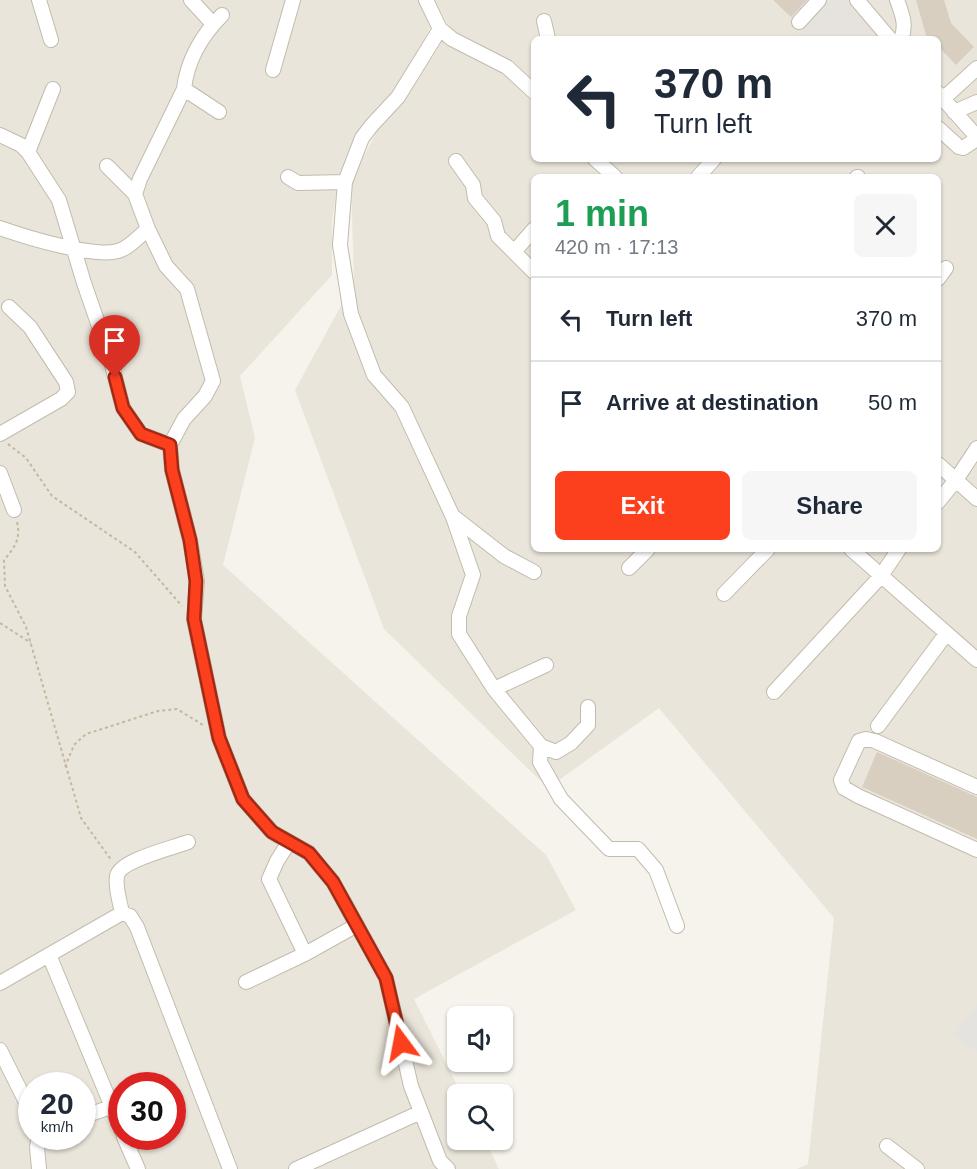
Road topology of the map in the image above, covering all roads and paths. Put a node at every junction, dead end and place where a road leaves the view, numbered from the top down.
1 (39, 0) edge
2 (190, 0) edge
3 (293, 0) edge
4 (426, 0) edge
5 (819, 0) edge
6 (857, 0) edge
7 (897, 0) edge
8 (544, 21) dead end
9 (799, 22) dead end
10 (440, 29) junction
11 (547, 36) edge
12 (887, 36) edge
13 (902, 36) edge
14 (51, 40) dead end
15 (977, 68) edge
16 (273, 70) dead end
17 (53, 89) dead end
18 (184, 89) junction
19 (531, 89) edge
20 (941, 95) edge
21 (941, 97) edge
22 (977, 102) edge
23 (219, 112) dead end
24 (954, 112) junction
25 (941, 131) edge
26 (0, 135) edge
27 (977, 138) edge
28 (28, 152) junction
29 (456, 161) dead end
30 (598, 162) edge
31 (711, 162) edge
32 (107, 166) dead end
33 (612, 174) edge
34 (701, 174) edge
35 (288, 177) dead end
36 (345, 182) junction
37 (135, 194) junction
38 (0, 228) edge
39 (148, 230) junction
40 (531, 232) edge
41 (73, 248) junction
42 (514, 252) junction
43 (531, 269) edge
44 (9, 308) dead end
45 (0, 434) edge
46 (0, 443) edge
47 (170, 445) junction
48 (977, 448) edge
49 (941, 467) edge
50 (0, 473) edge
51 (956, 480) junction
52 (941, 498) edge
53 (977, 499) edge
54 (14, 510) joint
55 (453, 517) junction
56 (645, 552) edge
57 (765, 552) edge
58 (853, 552) edge
59 (897, 552) edge
60 (629, 568) dead end
61 (534, 572) dead end
62 (881, 576) junction
63 (724, 594) dead end
64 (194, 619) junction
65 (0, 623) edge
66 (946, 634) junction
67 (30, 643) junction
68 (977, 660) edge
69 (546, 665) dead end
70 (494, 689) junction
71 (774, 692) dead end
72 (588, 707) dead end
73 (878, 726) dead end
74 (219, 738) junction
75 (541, 746) junction
76 (65, 767) junction
77 (977, 787) edge
78 (188, 842) dead end
79 (289, 842) junction
80 (977, 850) edge
81 (119, 870) junction
82 (122, 914) junction
83 (357, 925) junction
84 (677, 926) dead end
85 (305, 954) junction
86 (49, 955) junction
87 (246, 982) dead end
88 (0, 983) edge
89 (0, 1050) edge
90 (18, 1086) edge
91 (108, 1100) edge
92 (421, 1112) junction
93 (887, 1146) dead end
94 (37, 1150) edge
95 (130, 1150) edge
96 (35, 1168) edge
97 (138, 1169) edge
98 (230, 1169) edge
99 (296, 1169) edge
100 (448, 1169) edge
101 (917, 1169) edge

1 - 14 street
2 - 18 street
3 - 16 street
4 - 10 street
5 - 9 street
6 - 12 street
7 - 13 street
8 - 11 street
10 - 19 street
10 - 36 street
15 - 20 street
17 - 28 street
18 - 23 street
18 - 37 street
21 - 24 street
22 - 24 street
24 - 27 street
25 - 27 street
26 - 28 street
28 - 41 street
29 - 42 street
30 - 33 street
31 - 34 street
32 - 37 street
35 - 36 street
36 - 55 street
37 - 39 street
38 - 41 street
39 - 41 street
39 - 47 street
40 - 42 street
41 - 47 street
42 - 43 street
44 - 45 street
46 - 64 path
47 - 64 street
48 - 51 street
49 - 51 street
50 - 54 street
51 - 52 street
51 - 53 street
54 - 67 path
55 - 61 street
55 - 70 street
56 - 60 street
57 - 63 street
58 - 62 street
59 - 62 street
62 - 66 street
62 - 71 street
64 - 74 street
65 - 67 path
66 - 68 street
66 - 73 street
67 - 76 path
69 - 70 street
70 - 75 street
72 - 75 street
74 - 76 path
74 - 79 street
75 - 84 street
76 - 81 path
77 - 80 street
78 - 81 street
79 - 83 street
79 - 85 street
81 - 82 street
82 - 86 street
82 - 98 street
83 - 85 street
83 - 92 street
85 - 87 street
86 - 88 street
86 - 91 street
89 - 90 street
92 - 99 street
92 - 100 street
93 - 101 street
94 - 96 street
95 - 97 street

